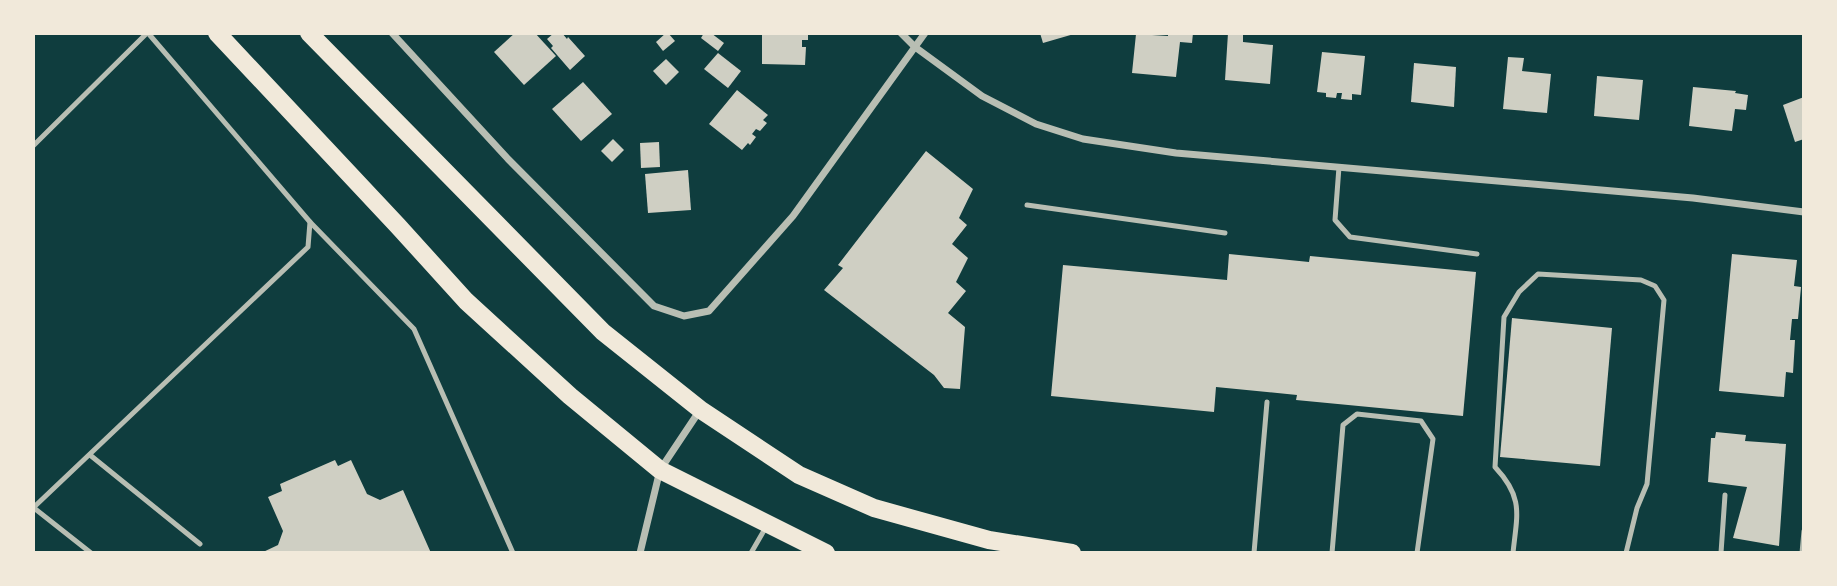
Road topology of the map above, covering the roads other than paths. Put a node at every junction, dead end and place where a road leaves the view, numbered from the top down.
1 (148, 33) edge
2 (217, 33) edge
3 (309, 33) edge
4 (392, 33) edge
5 (901, 33) edge
6 (925, 33) edge
7 (915, 47) junction
8 (33, 146) edge
9 (1339, 167) junction
10 (1027, 205) dead end
11 (1804, 212) edge
12 (310, 222) junction
13 (1225, 233) dead end
14 (1477, 254) dead end
15 (1267, 402) dead end
16 (701, 410) junction
17 (90, 455) junction
18 (660, 470) junction
19 (1725, 495) dead end
20 (34, 508) edge
21 (768, 524) junction
22 (1804, 531) edge
23 (200, 544) dead end
24 (91, 553) edge
25 (513, 553) edge
26 (640, 553) edge
27 (751, 553) edge
28 (826, 553) edge
29 (1072, 553) edge
30 (1254, 553) edge
31 (1332, 553) edge
32 (1418, 553) edge
33 (1513, 553) edge
34 (1626, 553) edge
35 (1721, 553) edge
36 (1802, 553) edge

1 - 8 lane
1 - 12 lane
2 - 18 main road
3 - 16 main road
4 - 7 street
5 - 7 street
6 - 7 street
7 - 9 street
9 - 11 street
9 - 14 lane
10 - 13 lane
12 - 17 lane
12 - 25 lane
15 - 30 lane
16 - 18 street
16 - 29 main road
17 - 20 lane
17 - 23 lane
18 - 21 main road
18 - 26 street
19 - 35 lane
20 - 24 lane
21 - 27 lane
21 - 28 main road
22 - 36 lane
31 - 32 lane
33 - 34 lane

